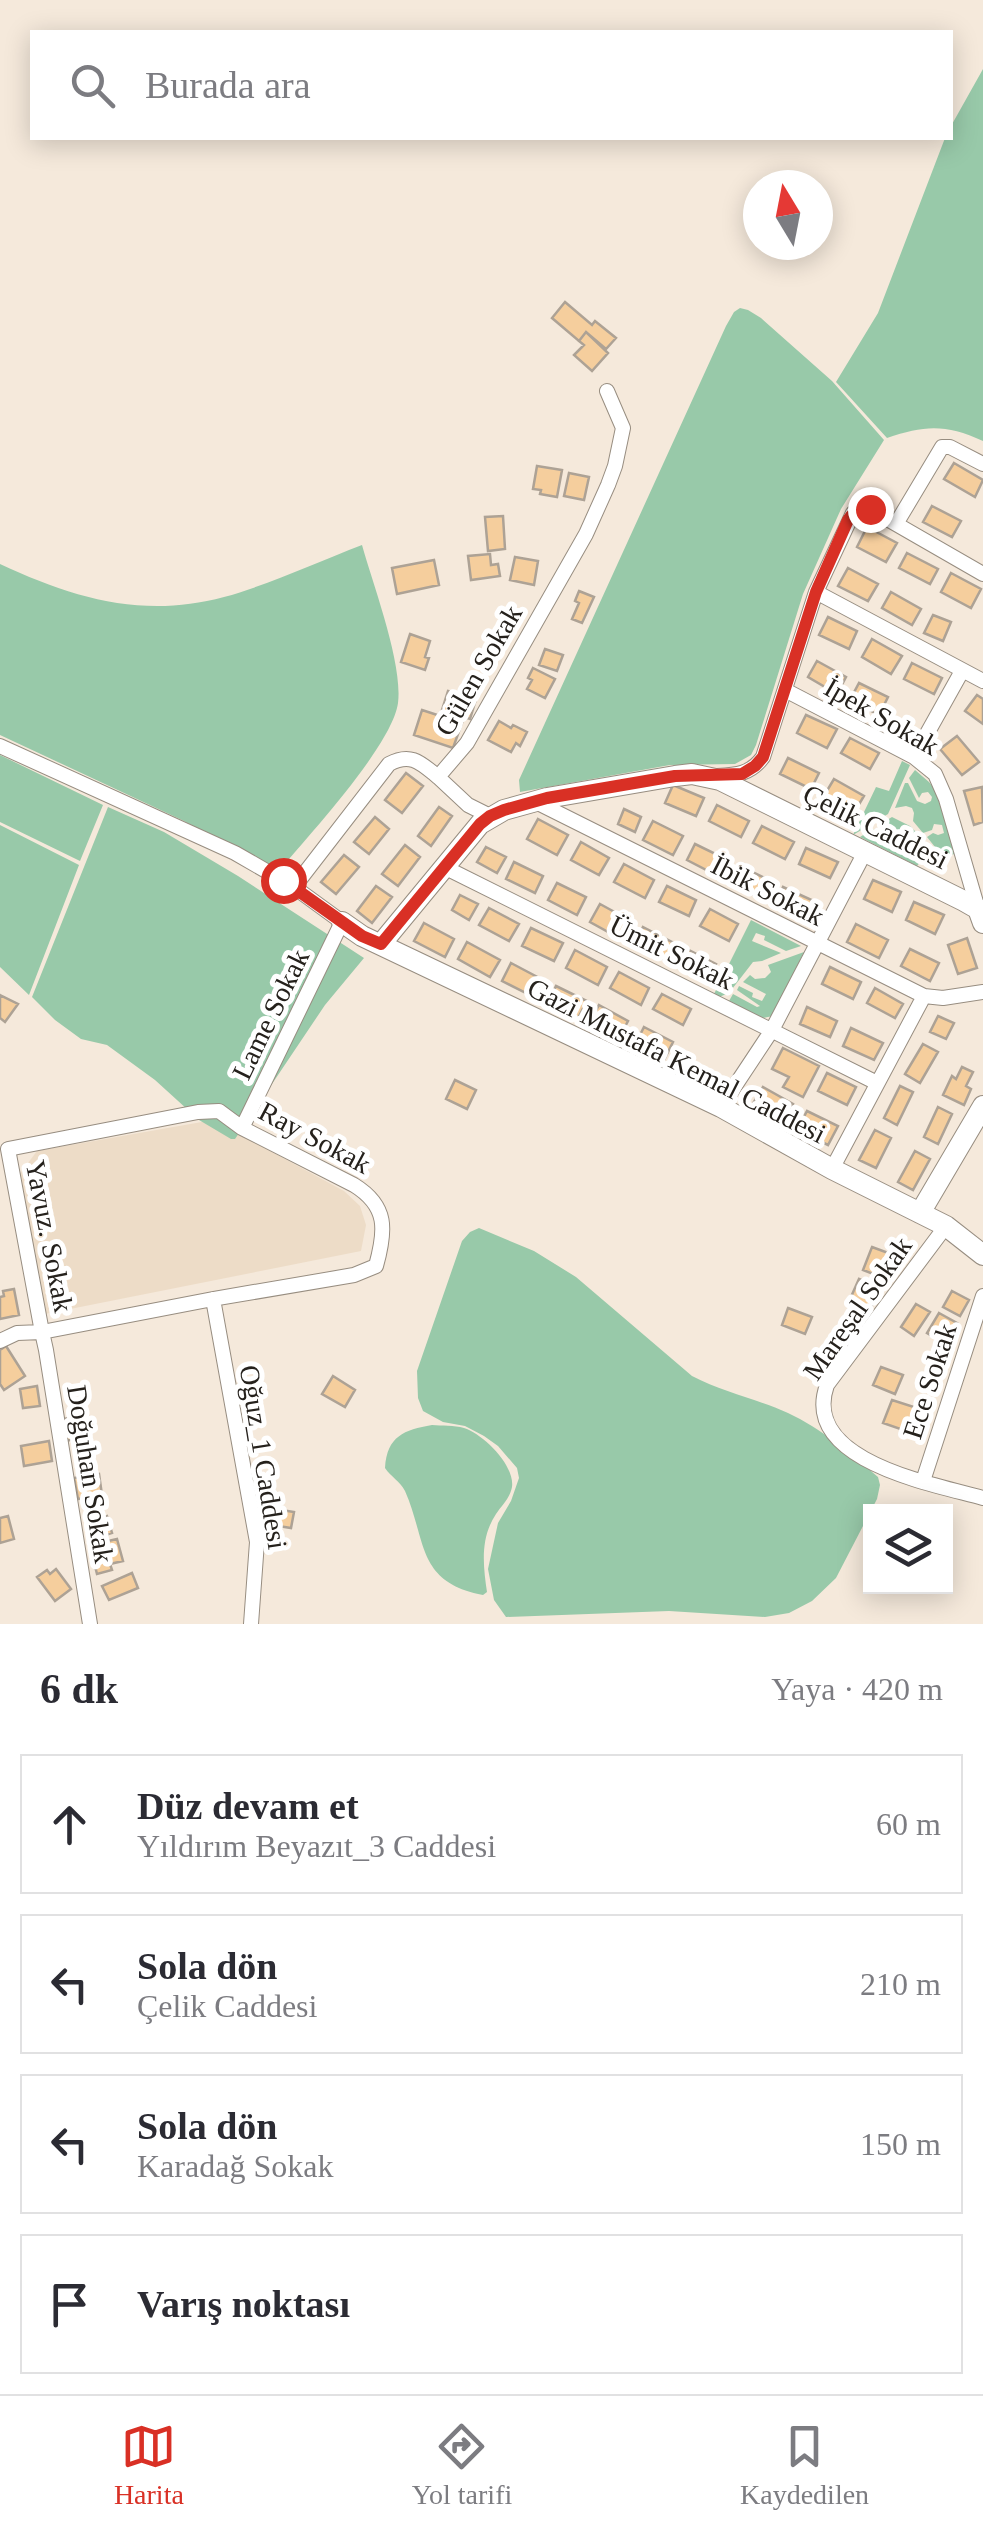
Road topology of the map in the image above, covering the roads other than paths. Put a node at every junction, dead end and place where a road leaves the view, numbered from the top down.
1 (608, 391) dead end
2 (983, 464) edge
3 (896, 524) junction
4 (983, 574) edge
5 (816, 592) junction
6 (962, 670) junction
7 (983, 680) edge
8 (785, 690) junction
9 (0, 746) edge
10 (914, 757) junction
11 (710, 776) junction
12 (438, 777) junction
13 (536, 802) junction
14 (490, 816) junction
15 (865, 852) junction
16 (444, 867) junction
17 (294, 887) junction
18 (981, 916) edge
19 (342, 922) junction
20 (818, 943) junction
21 (381, 944) junction
22 (983, 992) edge
23 (924, 996) junction
24 (772, 1030) junction
25 (878, 1082) junction
26 (983, 1106) edge
27 (721, 1107) junction
28 (242, 1128) junction
29 (8, 1149) joint
30 (6, 1167) edge
31 (832, 1169) junction
32 (920, 1213) junction
33 (946, 1226) junction
34 (983, 1255) edge
35 (983, 1296) edge
36 (213, 1298) junction
37 (42, 1332) junction
38 (0, 1341) edge
39 (923, 1481) junction
40 (983, 1498) edge
41 (90, 1624) edge
42 (251, 1624) edge

1 - 12 street, Gülen Sokak
2 - 3 street
3 - 4 street
3 - 5 street
5 - 6 street
5 - 8 street
6 - 7 street
6 - 10 street
8 - 10 street, İpek Sokak
8 - 11 street
9 - 17 street
10 - 18 street, İpek Sokak
11 - 13 street, Çelik Caddesi
11 - 15 street, Çelik Caddesi
12 - 14 street
12 - 17 street, Gülen Sokak
13 - 14 street, Çelik Caddesi
13 - 20 street, İbik Sokak
14 - 16 street
15 - 18 street, Çelik Caddesi
15 - 20 street
16 - 21 street
16 - 24 street, Ümit Sokak
17 - 19 street
19 - 21 street, Gazi Mustafa Kemal Caddesi
19 - 28 street, Lame Sokak
20 - 23 street, İbik Sokak
20 - 24 street
21 - 27 street, Gazi Mustafa Kemal Caddesi
22 - 23 street, İbik Sokak
23 - 25 street
24 - 25 street, Ümit Sokak
24 - 27 street
25 - 31 street
26 - 32 street
27 - 31 street, Gazi Mustafa Kemal Caddesi
28 - 29 street, Ray Sokak
28 - 36 street, Ray Sokak
29 - 30 street, Yavuz. Sokak
30 - 37 street, Yavuz. Sokak
31 - 32 street, Gazi Mustafa Kemal Caddesi
32 - 33 street, Gazi Mustafa Kemal Caddesi
33 - 34 street, Gazi Mustafa Kemal Caddesi
33 - 39 street, Mareşal Sokak
35 - 39 street, Ece Sokak
36 - 37 street, Ray Sokak
36 - 42 street, Oğuz_1 Caddesi
37 - 38 street, Ray Sokak
37 - 41 street, Doğuhan Sokak
39 - 40 street

